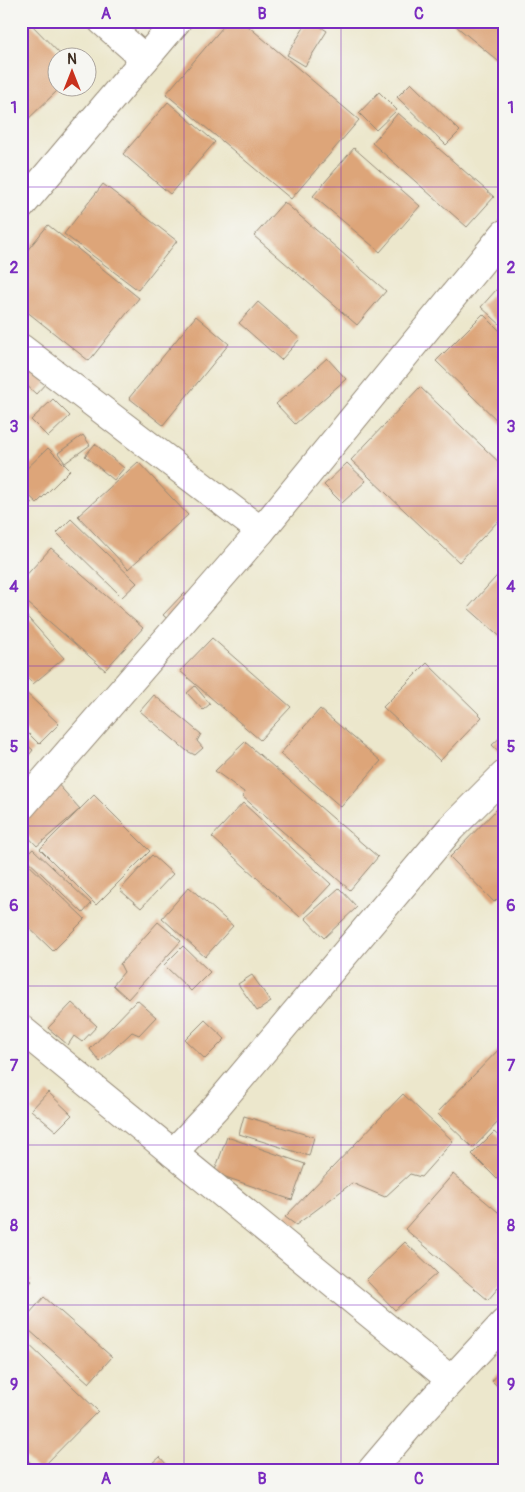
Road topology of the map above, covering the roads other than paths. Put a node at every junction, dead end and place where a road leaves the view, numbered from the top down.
1 (102, 21) edge
2 (177, 21) edge
3 (145, 59) junction
4 (21, 206) edge
5 (504, 234) edge
6 (21, 348) edge
7 (261, 531) junction
8 (504, 775) edge
9 (21, 807) edge
10 (21, 1029) edge
11 (173, 1153) junction
12 (504, 1323) edge
13 (451, 1380) junction
14 (371, 1471) edge

1 - 3 street
2 - 3 street
3 - 4 street
5 - 7 street
6 - 7 street
7 - 9 street
8 - 11 street
10 - 11 street
11 - 13 street
12 - 13 street
13 - 14 street

